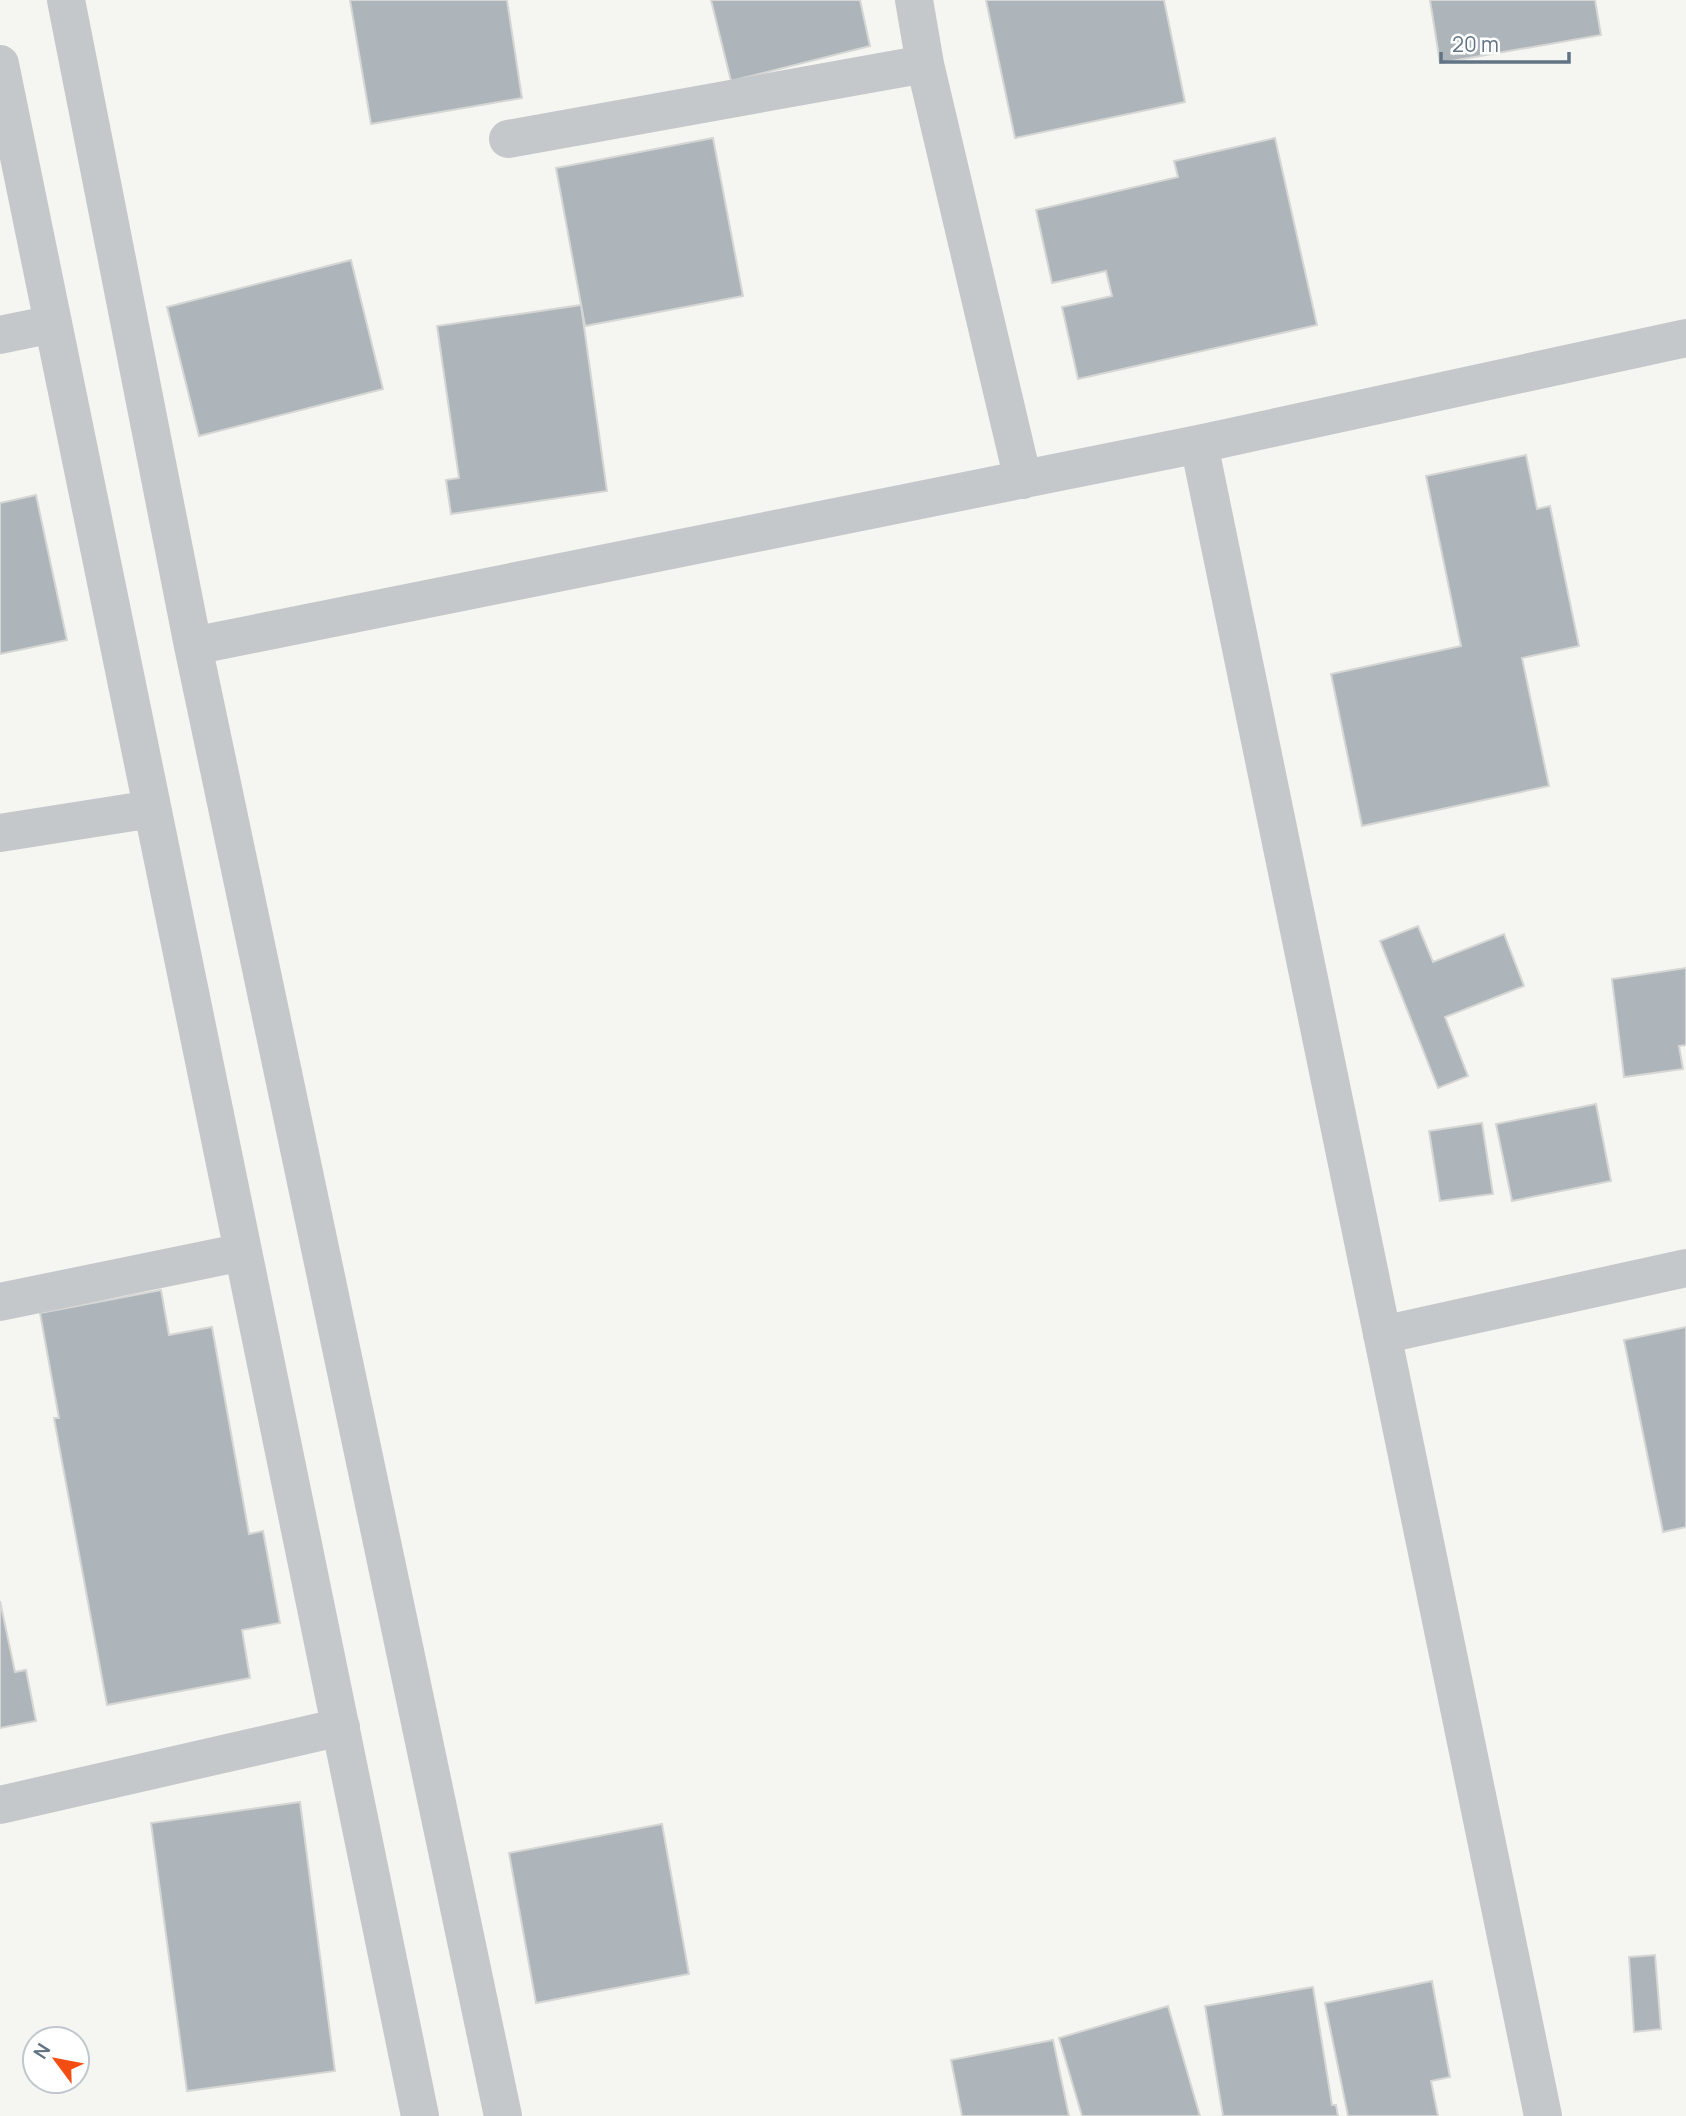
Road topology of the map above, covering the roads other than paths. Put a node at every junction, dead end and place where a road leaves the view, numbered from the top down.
1 (66, 0) edge
2 (914, 0) edge
3 (0, 64) edge
4 (925, 64) junction
5 (508, 139) dead end
6 (53, 324) junction
7 (0, 335) edge
8 (1686, 338) edge
9 (1199, 444) junction
10 (1023, 480) junction
11 (193, 646) junction
12 (152, 808) junction
13 (0, 833) edge
14 (243, 1252) junction
15 (1686, 1268) edge
16 (0, 1302) edge
17 (1382, 1335) junction
18 (341, 1727) junction
19 (0, 1805) edge
20 (420, 2116) edge
21 (503, 2116) edge
22 (1543, 2116) edge

1 - 11 street
2 - 4 street
3 - 6 street
4 - 5 street
4 - 10 street
6 - 7 street
6 - 12 street
8 - 9 street
9 - 10 street
9 - 17 street
10 - 11 street
11 - 21 street
12 - 13 street
12 - 14 street
14 - 16 street
14 - 18 street
15 - 17 street
17 - 22 street
18 - 19 street
18 - 20 street

